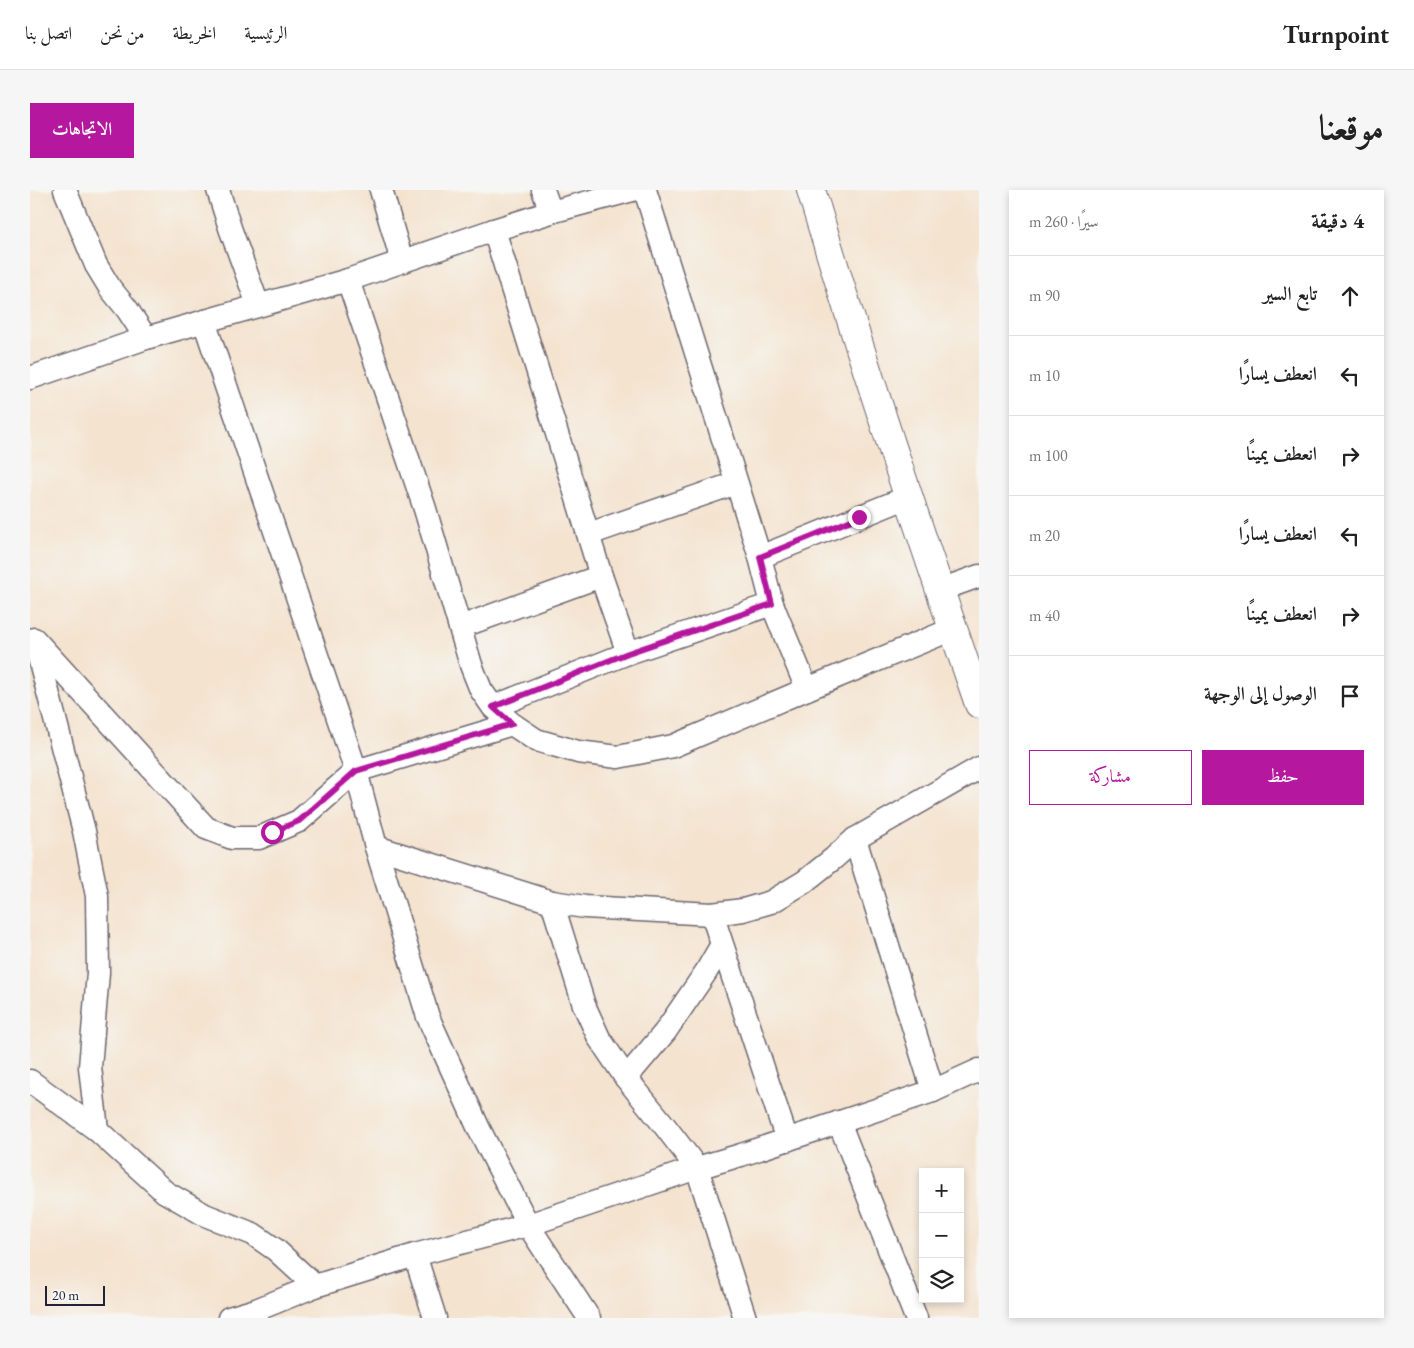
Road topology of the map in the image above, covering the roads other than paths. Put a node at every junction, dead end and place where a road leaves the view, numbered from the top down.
1 (65, 190) edge
2 (218, 190) edge
3 (381, 190) edge
4 (543, 190) edge
5 (633, 190) edge
6 (646, 190) edge
7 (811, 190) edge
8 (550, 212) junction
9 (494, 230) junction
10 (402, 261) junction
11 (348, 280) junction
12 (258, 305) junction
13 (204, 321) junction
14 (146, 338) junction
15 (30, 378) edge
16 (736, 483) junction
17 (908, 497) junction
18 (589, 534) junction
19 (760, 557) junction
20 (601, 576) junction
21 (979, 576) edge
22 (940, 590) junction
23 (772, 604) junction
24 (460, 626) junction
25 (953, 629) junction
26 (32, 634) edge
27 (628, 653) junction
28 (807, 689) junction
29 (979, 704) edge
30 (493, 707) junction
31 (512, 724) junction
32 (979, 768) edge
33 (356, 771) junction
34 (855, 840) junction
35 (376, 846) junction
36 (552, 902) junction
37 (712, 914) junction
38 (722, 946) junction
39 (979, 1070) edge
40 (626, 1078) junction
41 (30, 1081) edge
42 (933, 1091) junction
43 (839, 1122) junction
44 (97, 1130) junction
45 (787, 1140) junction
46 (697, 1168) junction
47 (528, 1225) junction
48 (415, 1255) junction
49 (315, 1286) junction
50 (255, 1314) edge
51 (229, 1318) edge
52 (435, 1318) edge
53 (589, 1318) edge
54 (745, 1318) edge
55 (916, 1318) edge

1 - 14 street
2 - 12 street
3 - 10 street
4 - 8 street
5 - 8 street
6 - 16 street
7 - 17 street
8 - 9 street
9 - 10 street
9 - 18 street
10 - 11 street
11 - 12 street
11 - 24 street
12 - 13 street
13 - 14 street
13 - 33 street
14 - 15 street
16 - 18 street
16 - 19 street
17 - 19 street
17 - 22 street
18 - 20 street
19 - 23 street
20 - 24 street
20 - 27 street
21 - 22 street
22 - 25 street
23 - 27 street
23 - 28 street
24 - 30 street
25 - 28 street
25 - 29 street
26 - 33 street
26 - 44 street
27 - 30 street
28 - 31 street
30 - 31 street
31 - 33 street
32 - 34 street
33 - 35 street
34 - 37 street
34 - 42 street
35 - 36 street
35 - 47 street
36 - 37 street
36 - 40 street
37 - 38 street
38 - 40 street
38 - 45 street
39 - 42 street
40 - 46 street
41 - 44 street
42 - 43 street
43 - 45 street
43 - 55 street
44 - 49 street
45 - 46 street
46 - 47 street
46 - 54 street
47 - 48 street
47 - 53 street
48 - 49 street
48 - 52 street
49 - 50 street
50 - 51 street

